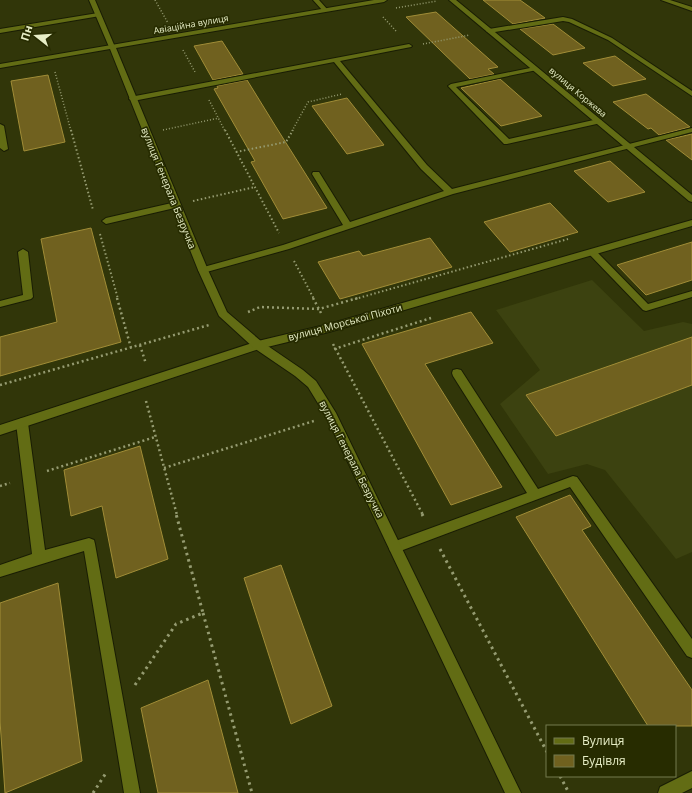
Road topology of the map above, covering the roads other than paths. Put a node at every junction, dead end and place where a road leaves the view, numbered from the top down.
1 (92, 0) edge
2 (316, 0) edge
3 (384, 0) edge
4 (452, 0) edge
5 (664, 0) edge
6 (692, 9) edge
7 (325, 10) junction
8 (98, 15) junction
9 (0, 31) edge
10 (489, 31) junction
11 (409, 46) road end
12 (112, 47) junction
13 (336, 61) junction
14 (0, 66) edge
15 (535, 69) junction
16 (692, 94) edge
17 (133, 99) junction
18 (598, 121) junction
19 (0, 126) edge
20 (692, 130) edge
21 (630, 148) junction
22 (4, 149) dead end
23 (316, 174) dead end
24 (450, 192) junction
25 (692, 199) edge
26 (176, 205) junction
27 (106, 221) dead end
28 (692, 223) edge
29 (348, 226) junction
30 (23, 252) dead end
31 (592, 252) junction
32 (203, 270) junction
33 (692, 294) edge
34 (0, 304) edge
35 (258, 345) junction
36 (457, 373) dead end
37 (22, 422) junction
38 (0, 430) edge
39 (535, 495) junction
40 (395, 547) junction
41 (39, 558) junction
42 (0, 571) edge
43 (692, 651) edge
44 (692, 779) edge
45 (132, 793) edge
46 (513, 793) edge
47 (666, 793) edge

1 - 8 street, вулиця Генерала Безручка
2 - 7 street
3 - 7 street, Авіаційна вулиця
4 - 10 street, вулиця Коржева
5 - 6 street
7 - 12 street, Авіаційна вулиця
8 - 9 street
8 - 12 street, вулиця Генерала Безручка
10 - 15 street, вулиця Коржева
10 - 16 street
11 - 13 street
12 - 14 street, Авіаційна вулиця
12 - 17 street, вулиця Генерала Безручка
13 - 17 street
13 - 24 street
15 - 18 street, вулиця Коржева
15 - 18 street
17 - 26 street, вулиця Генерала Безручка
18 - 21 street, вулиця Коржева
19 - 22 street
20 - 21 street
21 - 24 street
21 - 25 street, вулиця Коржева
23 - 29 street
24 - 29 street
26 - 27 street
26 - 32 street, вулиця Генерала Безручка
28 - 31 street, вулиця Морської Піхоти
29 - 32 street
30 - 34 street
31 - 33 street
31 - 35 street, вулиця Морської Піхоти
32 - 35 street, вулиця Генерала Безручка
35 - 37 street, вулиця Морської Піхоти
35 - 40 street, вулиця Генерала Безручка
36 - 39 street
37 - 38 street, вулиця Морської Піхоти
37 - 41 street
39 - 40 street
39 - 43 street
40 - 46 street, вулиця Генерала Безручка
41 - 42 street
41 - 45 street
44 - 47 street

